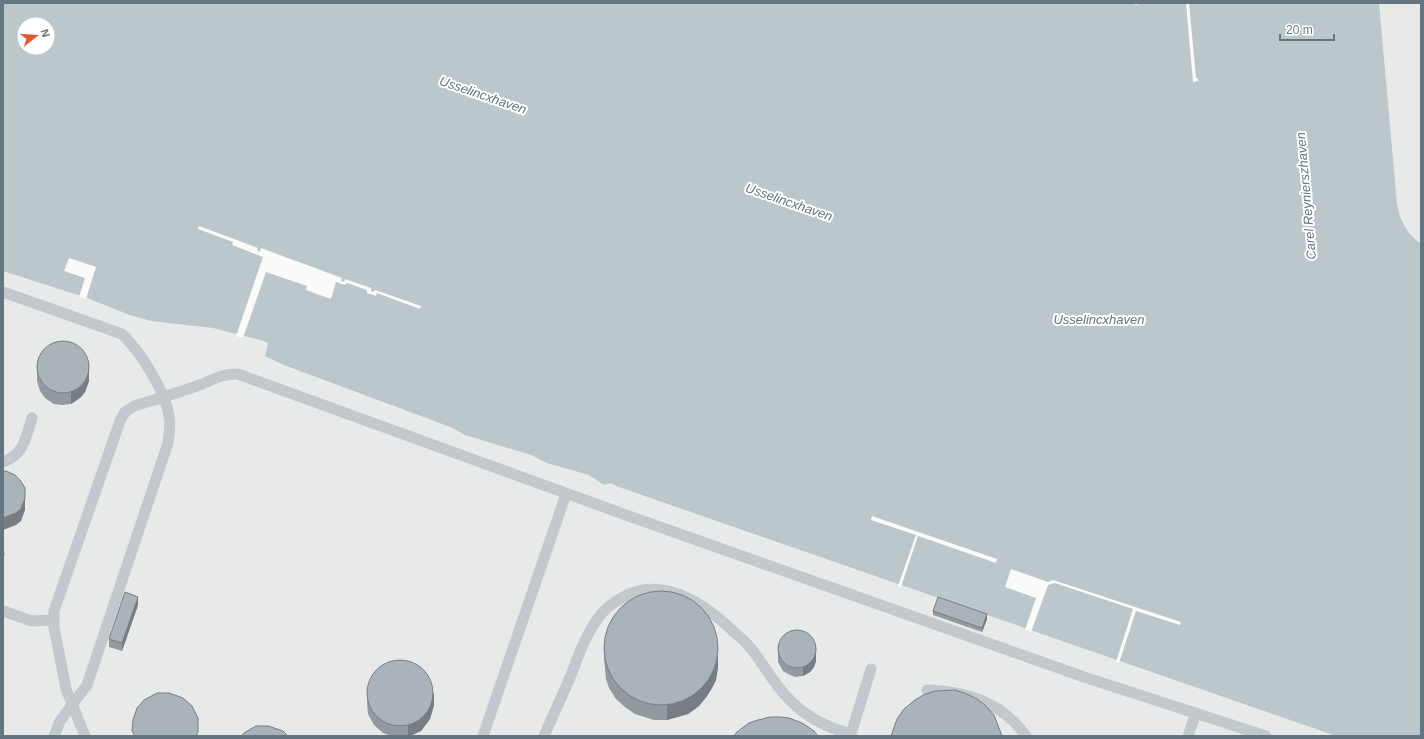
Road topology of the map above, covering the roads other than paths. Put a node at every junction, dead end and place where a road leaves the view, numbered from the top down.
1 (3, 292) edge
2 (164, 397) junction
3 (32, 418) dead end
4 (3, 462) edge
5 (566, 494) junction
6 (3, 611) edge
7 (53, 620) junction
8 (871, 669) dead end
9 (927, 690) dead end
10 (72, 705) junction
11 (1196, 713) junction
12 (54, 736) edge
13 (85, 736) edge
14 (483, 736) edge
15 (544, 736) edge
16 (1026, 736) edge
17 (1188, 736) edge
18 (1266, 736) edge

1 - 2 lane
2 - 5 lane
2 - 7 lane
2 - 10 lane
3 - 4 lane
5 - 11 lane
5 - 14 lane
6 - 7 lane
7 - 10 lane
8 - 15 lane
9 - 16 lane
10 - 12 lane
10 - 13 lane
11 - 17 lane
11 - 18 lane

